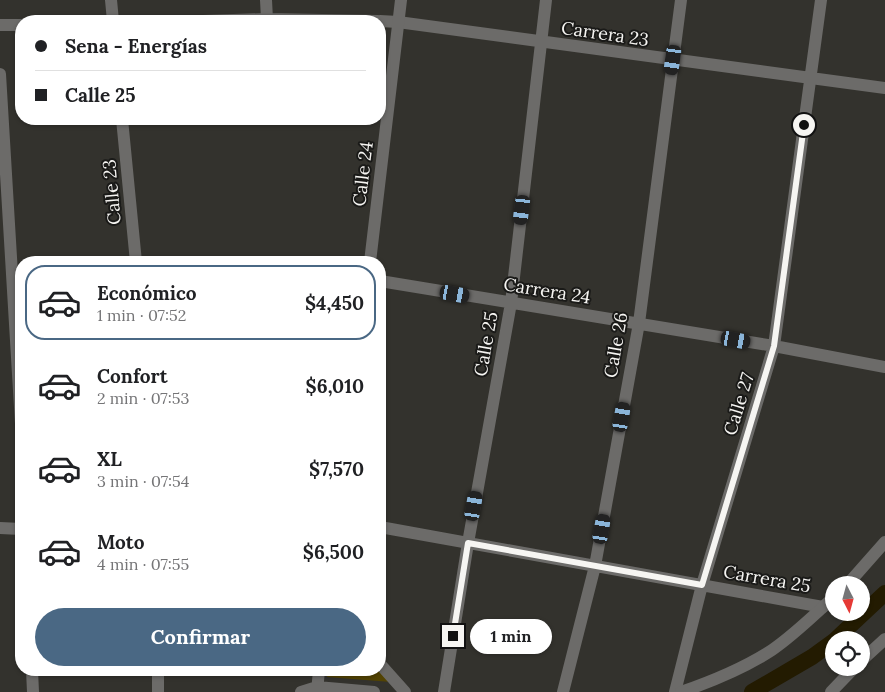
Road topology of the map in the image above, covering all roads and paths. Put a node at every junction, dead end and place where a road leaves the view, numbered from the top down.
1 (112, 0) edge
2 (266, 0) edge
3 (401, 0) edge
4 (546, 0) edge
5 (681, 0) edge
6 (821, 0) edge
7 (113, 15) edge
8 (266, 15) edge
9 (386, 21) edge
10 (398, 22) junction
11 (0, 25) edge
12 (15, 25) edge
13 (540, 42) junction
14 (673, 60) junction
15 (0, 74) edge
16 (811, 78) junction
17 (885, 88) edge
18 (123, 125) edge
19 (386, 125) edge
20 (386, 125) edge
21 (135, 256) edge
22 (371, 256) edge
23 (386, 282) edge
24 (11, 286) edge
25 (511, 303) junction
26 (638, 323) junction
27 (15, 341) edge
28 (774, 346) junction
29 (885, 367) edge
30 (0, 528) edge
31 (386, 528) edge
32 (15, 529) edge
33 (885, 542) edge
34 (468, 543) junction
35 (595, 566) junction
36 (855, 576) edge
37 (702, 585) junction
38 (823, 607) joint
39 (885, 638) edge
40 (870, 652) edge
41 (386, 671) edge
42 (32, 676) edge
43 (158, 676) edge
44 (318, 676) edge
45 (846, 676) edge
46 (317, 689) edge
47 (33, 692) edge
48 (158, 692) edge
49 (301, 692) edge
50 (374, 692) edge
51 (405, 692) edge
52 (444, 692) edge
53 (563, 692) edge
54 (675, 692) edge
55 (681, 692) edge
56 (831, 692) edge

1 - 7 street
2 - 8 street
3 - 10 street, Calle 24
4 - 13 street, Calle 25
5 - 14 street, Calle 26
6 - 16 street, Calle 27
9 - 10 street, Carrera 23
10 - 13 street, Carrera 23
10 - 19 street, Calle 24
11 - 12 street
13 - 14 street, Carrera 23
13 - 25 street, Calle 25
14 - 16 street, Carrera 23
14 - 26 street, Calle 26
15 - 24 street
16 - 17 street, Carrera 23
16 - 28 street, Calle 27
18 - 21 street, Calle 23
20 - 22 street, Calle 24
23 - 25 street, Carrera 24
24 - 27 street
25 - 26 street, Carrera 24
25 - 34 street, Calle 25
26 - 28 street, Carrera 24
26 - 35 street, Calle 26
28 - 29 street, Carrera 24
28 - 37 street, Calle 27
30 - 32 street
31 - 34 street, Carrera 25
33 - 36 street
34 - 35 street, Carrera 25
34 - 52 street, Calle 25
35 - 37 street, Carrera 25
35 - 53 street, Calle 26
37 - 38 street, Carrera 25
37 - 54 street, Calle 27
38 - 55 street
39 - 40 street
41 - 51 street
42 - 47 street
43 - 48 street
44 - 46 street
45 - 56 street
46 - 49 street
46 - 50 street

